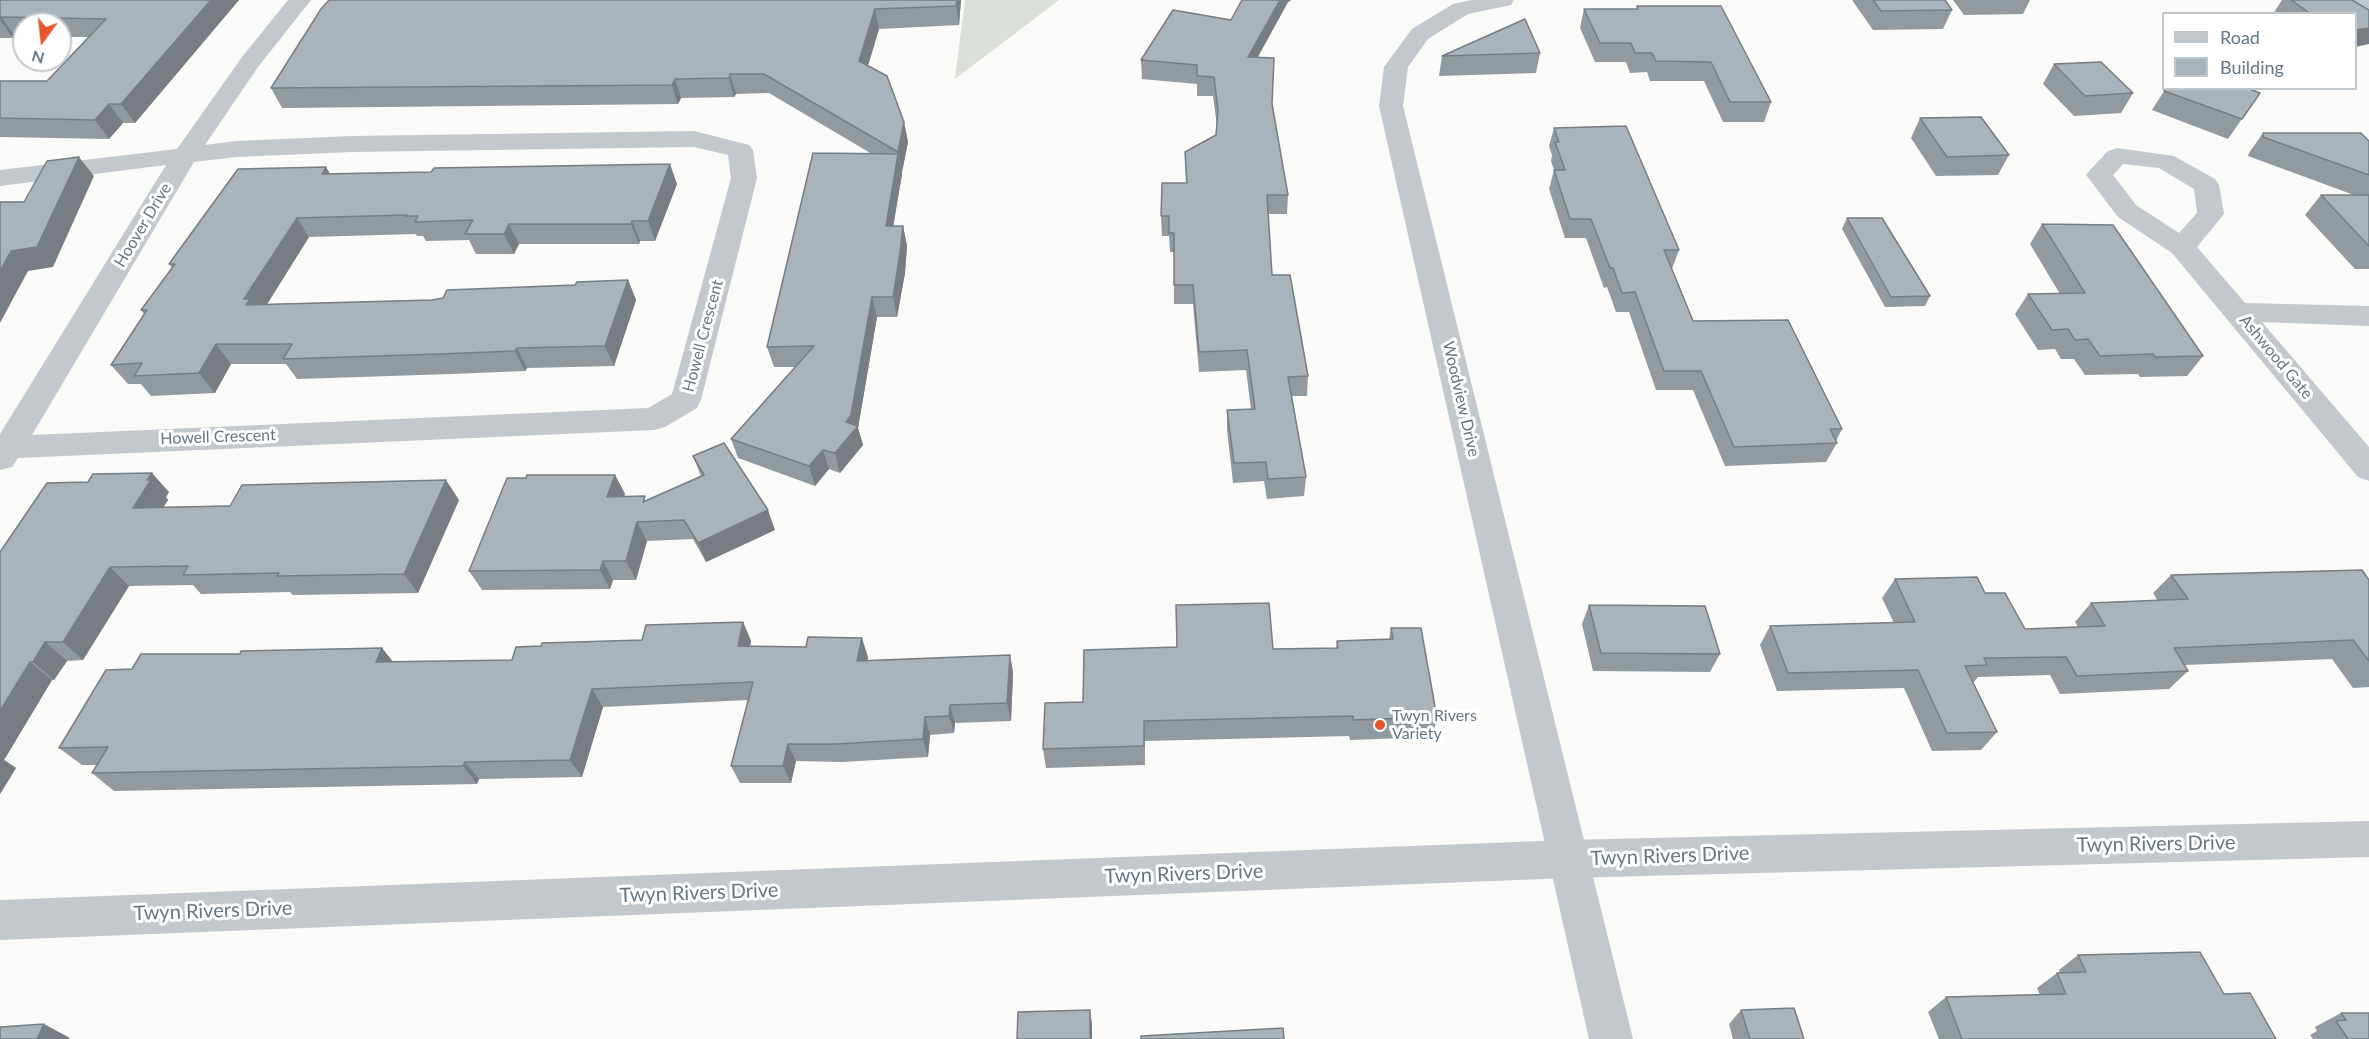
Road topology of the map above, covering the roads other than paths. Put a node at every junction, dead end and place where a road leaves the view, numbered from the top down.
1 (300, 0) edge
2 (1503, 0) edge
3 (2360, 0) edge
4 (2369, 5) edge
5 (186, 154) junction
6 (0, 178) edge
7 (2182, 247) dead end
8 (2238, 312) junction
9 (2369, 316) edge
10 (5, 454) edge
11 (2369, 469) edge
12 (2369, 839) edge
13 (1568, 859) junction
14 (0, 920) edge
15 (1611, 1039) edge

1 - 5 street, Hoover Drive
2 - 13 street, Woodview Drive
3 - 4 street
5 - 6 street
5 - 10 street, Hoover Drive
5 - 10 street, Howell Crescent
7 - 8 street, Ashwood Gate
8 - 9 street
8 - 11 street, Ashwood Gate
12 - 13 street, Twyn Rivers Drive
13 - 14 street, Twyn Rivers Drive
13 - 15 street, Woodview Drive

